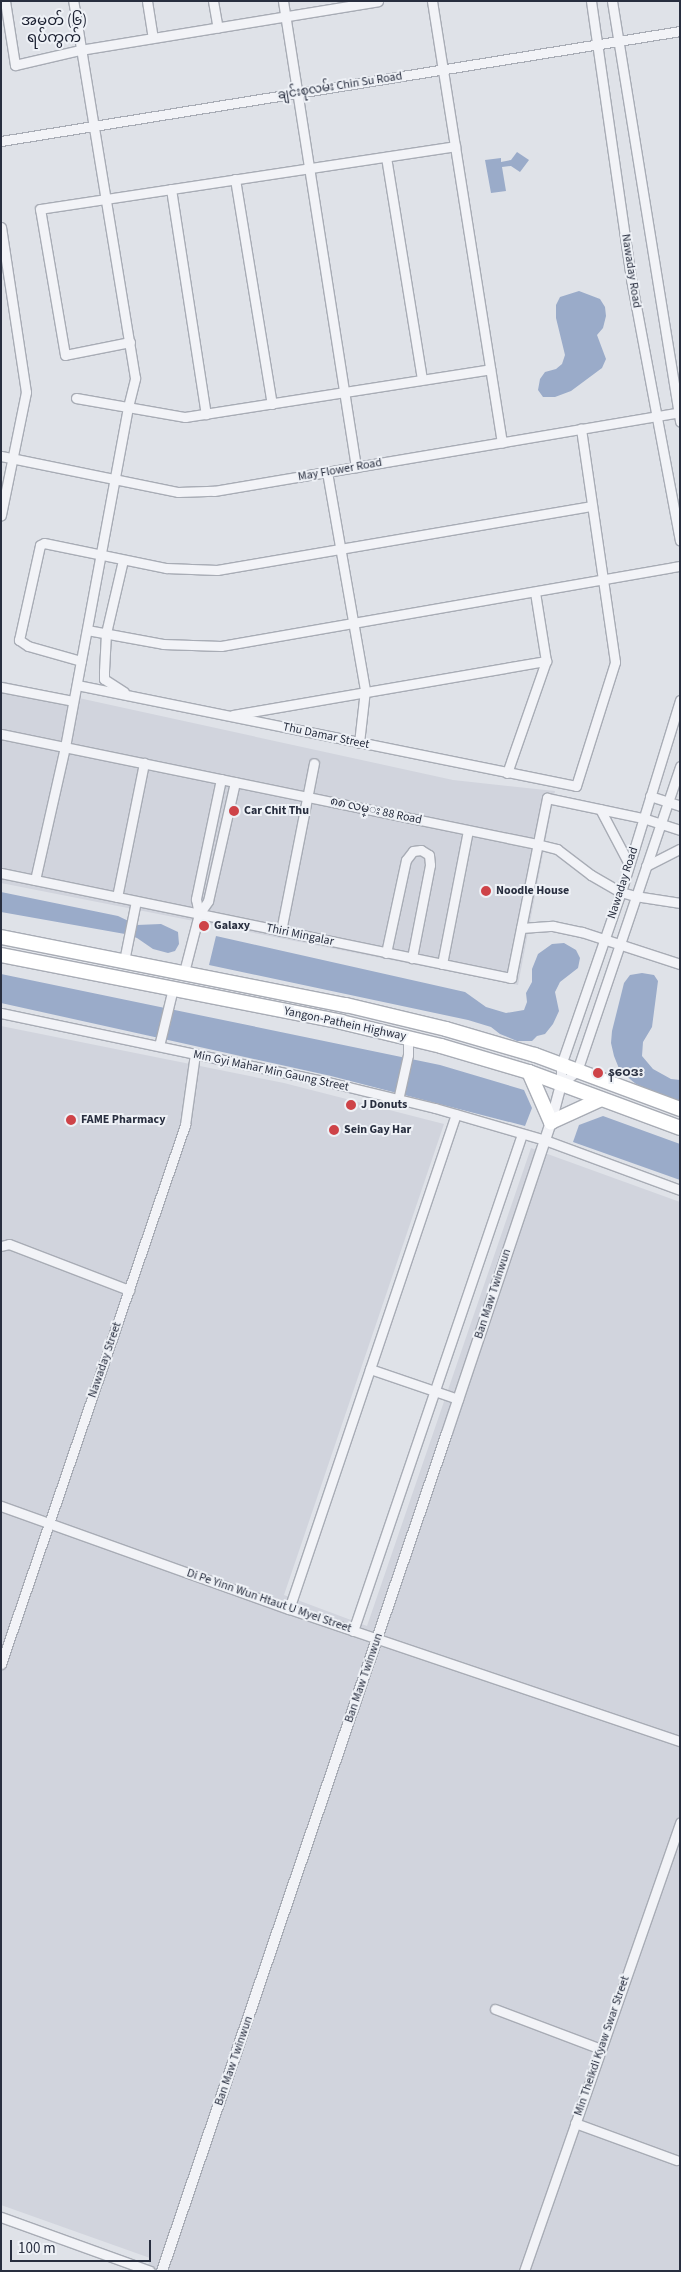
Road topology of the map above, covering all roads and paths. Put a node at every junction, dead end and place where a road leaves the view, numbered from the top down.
1 (5, 1) edge
2 (72, 1) edge
3 (147, 1) edge
4 (213, 1) edge
5 (283, 1) edge
6 (378, 1) edge
7 (432, 1) edge
8 (591, 1) edge
9 (612, 1) edge
10 (360, 3) edge
11 (285, 16) junction
12 (218, 28) junction
13 (680, 31) edge
14 (152, 38) junction
15 (618, 41) junction
16 (599, 44) junction
17 (80, 50) junction
18 (443, 69) junction
19 (297, 93) junction
20 (93, 126) junction
21 (1, 141) edge
22 (455, 146) junction
23 (386, 157) junction
24 (309, 168) junction
25 (235, 179) junction
26 (171, 189) junction
27 (105, 198) junction
28 (1, 227) edge
29 (130, 342) junction
30 (490, 370) junction
31 (422, 379) junction
32 (344, 391) junction
33 (76, 398) dead end
34 (272, 404) junction
35 (128, 407) junction
36 (679, 412) edge
37 (206, 414) junction
38 (658, 415) junction
39 (680, 422) edge
40 (581, 428) junction
41 (502, 442) junction
42 (1, 456) edge
43 (12, 459) junction
44 (356, 467) junction
45 (328, 472) junction
46 (116, 479) junction
47 (591, 506) junction
48 (1, 515) edge
49 (680, 540) edge
50 (340, 550) junction
51 (101, 557) junction
52 (122, 560) junction
53 (680, 566) edge
54 (602, 580) junction
55 (535, 592) junction
56 (352, 623) junction
57 (87, 630) junction
58 (106, 633) junction
59 (81, 660) junction
60 (546, 661) junction
61 (77, 685) junction
62 (1, 687) edge
63 (365, 690) junction
64 (133, 696) junction
65 (680, 700) edge
66 (73, 701) junction
67 (228, 716) junction
68 (1, 734) edge
69 (359, 743) junction
70 (65, 747) junction
71 (144, 763) junction
72 (314, 763) dead end
73 (680, 766) edge
74 (507, 772) junction
75 (222, 779) junction
76 (235, 782) junction
77 (650, 796) junction
78 (308, 797) junction
79 (668, 801) junction
80 (680, 806) edge
81 (600, 809) junction
82 (644, 818) junction
83 (660, 823) junction
84 (468, 830) junction
85 (680, 830) edge
86 (208, 843) junction
87 (221, 844) junction
88 (537, 844) junction
89 (680, 849) edge
90 (629, 864) junction
91 (646, 866) junction
92 (1, 873) edge
93 (35, 880) junction
94 (620, 892) junction
95 (635, 896) junction
96 (117, 897) junction
97 (136, 901) junction
98 (680, 902) edge
99 (200, 914) junction
100 (521, 928) junction
101 (282, 931) junction
102 (1, 937) edge
103 (605, 938) junction
104 (620, 943) junction
105 (386, 953) junction
106 (1, 955) edge
107 (412, 958) junction
108 (124, 961) junction
109 (442, 964) junction
110 (680, 964) edge
111 (184, 972) junction
112 (173, 988) junction
113 (1, 1013) edge
114 (408, 1038) junction
115 (160, 1043) junction
116 (195, 1054) junction
117 (561, 1065) junction
118 (577, 1071) junction
119 (529, 1072) junction
120 (561, 1084) junction
121 (398, 1097) junction
122 (601, 1099) junction
123 (680, 1109) edge
124 (456, 1114) junction
125 (551, 1122) junction
126 (680, 1128) edge
127 (522, 1134) junction
128 (545, 1140) junction
129 (680, 1190) edge
130 (1, 1246) edge
131 (129, 1290) junction
132 (370, 1369) junction
133 (434, 1391) junction
134 (458, 1399) junction
135 (1, 1506) edge
136 (48, 1523) junction
137 (288, 1609) junction
138 (353, 1631) junction
139 (377, 1639) junction
140 (1, 1664) edge
141 (680, 1741) edge
142 (680, 1822) edge
143 (495, 2009) dead end
144 (600, 2049) junction
145 (575, 2124) junction
146 (676, 2160) dead end
147 (1, 2217) edge
148 (150, 2271) edge
149 (162, 2271) edge
150 (524, 2271) edge

1 - 17 street
2 - 17 street
3 - 14 street
4 - 12 street
5 - 11 street
6 - 10 street
7 - 18 street
8 - 16 street, Nawaday Road
9 - 15 street, Nawaday Road
10 - 11 street
11 - 12 street
11 - 19 street
12 - 14 street
13 - 15 street, ချင်းစုလမ်း Chin Su Road
14 - 17 street
15 - 16 street, ချင်းစုလမ်း Chin Su Road
15 - 36 street, Nawaday Road
16 - 18 street, ချင်းစုလမ်း Chin Su Road
16 - 38 street, Nawaday Road
17 - 20 street
18 - 19 street, ချင်းစုလမ်း Chin Su Road
18 - 22 street
19 - 20 street, ချင်းစုလမ်း Chin Su Road
19 - 24 street
20 - 21 street, ချင်းစုလမ်း Chin Su Road
20 - 27 street
22 - 23 street
22 - 30 street
23 - 24 street
23 - 31 street
24 - 25 street
24 - 32 street
25 - 26 street
25 - 34 street
26 - 27 street
26 - 37 street
27 - 29 street
27 - 29 street
28 - 43 street
29 - 35 street
30 - 31 street
30 - 41 street
31 - 32 street
32 - 34 street
32 - 44 street
33 - 35 street
34 - 37 street
35 - 37 street
35 - 46 street
36 - 38 street, May Flower Road
36 - 39 street, Nawaday Road
38 - 40 street, May Flower Road
38 - 49 street, Nawaday Road
40 - 41 street, May Flower Road
40 - 47 street
41 - 44 street, May Flower Road
42 - 43 street, May Flower Road
43 - 46 street, May Flower Road
43 - 48 street
44 - 45 street, May Flower Road
45 - 46 street, May Flower Road
45 - 50 street
46 - 51 street
47 - 50 street
47 - 54 street
50 - 52 street
50 - 56 street
51 - 52 street
51 - 57 street
51 - 59 street
52 - 58 street
53 - 54 street
54 - 55 street
54 - 74 street, Thu Damar Street
55 - 56 street
55 - 60 street
56 - 58 street
56 - 63 street
57 - 58 street
57 - 59 street
58 - 64 street
59 - 61 street
60 - 63 street
60 - 74 street
61 - 64 street, Thu Damar Street
61 - 66 street
62 - 66 street
63 - 67 street
63 - 69 street
64 - 67 street, Thu Damar Street
65 - 77 street, Nawaday Road
66 - 70 street
67 - 69 street, Thu Damar Street
68 - 70 street, ၈၈ လမ္း 88 Road
69 - 74 street, Thu Damar Street
70 - 71 street, ၈၈ လမ္း 88 Road
70 - 93 street
71 - 75 street, ၈၈ လမ္း 88 Road
71 - 96 street
72 - 78 street
73 - 79 street, Nawaday Road
75 - 76 street, ၈၈ လမ္း 88 Road
75 - 86 street
76 - 78 street, ၈၈ လမ္း 88 Road
76 - 87 street
77 - 79 street
77 - 82 street, Nawaday Road
78 - 84 street, ၈၈ လမ္း 88 Road
78 - 101 street
79 - 80 street
79 - 83 street, Nawaday Road
81 - 82 street
81 - 88 street
81 - 90 street
82 - 83 street
82 - 90 street, Nawaday Road
83 - 85 street
83 - 91 street, Nawaday Road
84 - 88 street, ၈၈ လမ္း 88 Road
84 - 109 street
86 - 87 street
86 - 99 street
87 - 99 street
88 - 94 street, ၈၈ လမ္း 88 Road
88 - 100 street
89 - 91 street
90 - 94 street, Nawaday Road
91 - 95 street, Nawaday Road
92 - 93 street, Thiri Mingalar
93 - 96 street, Thiri Mingalar
94 - 95 street, ၈၈ လမ္း 88 Road
94 - 103 street, Nawaday Road
95 - 98 street, ၈၈ လမ္း 88 Road
95 - 104 street, Nawaday Road
96 - 97 street, Thiri Mingalar
97 - 99 street, Thiri Mingalar
97 - 108 street
99 - 101 street, Thiri Mingalar
99 - 111 street
100 - 103 street
100 - 109 street, Thiri Mingalar
101 - 105 street, Thiri Mingalar
102 - 108 main road, Yangon-Pathein Highway
103 - 104 street
103 - 117 street, Nawaday Road
104 - 110 street
104 - 118 street, Nawaday Road
105 - 107 street, Thiri Mingalar
105 - 107 street
106 - 112 main road, Yangon-Pathein Highway
107 - 109 street, Thiri Mingalar
108 - 111 main road, Yangon-Pathein Highway
111 - 117 main road, Yangon-Pathein Highway
112 - 114 main road, Yangon-Pathein Highway
112 - 115 street
113 - 115 street, Min Gyi Mahar Min Gaung Street
114 - 119 main road, Yangon-Pathein Highway
114 - 121 street
115 - 116 street, Min Gyi Mahar Min Gaung Street
116 - 121 street, Min Gyi Mahar Min Gaung Street
116 - 131 street, Nawaday Street
117 - 118 main road, Yangon-Pathein Highway
117 - 120 street, Nawaday Road
118 - 120 street
118 - 123 main road, Yangon-Pathein Highway
119 - 120 main road, Yangon-Pathein Highway
119 - 125 main road
120 - 122 main road, Yangon-Pathein Highway
120 - 125 street, Ban Maw Twinwun
121 - 124 street, Min Gyi Mahar Min Gaung Street
122 - 125 main road
122 - 126 main road, Yangon-Pathein Highway
124 - 127 street, Min Gyi Mahar Min Gaung Street
124 - 132 street
125 - 128 street, Ban Maw Twinwun
127 - 128 street, Min Gyi Mahar Min Gaung Street
127 - 133 street
128 - 129 street, Min Gyi Mahar Min Gaung Street
128 - 134 street, Ban Maw Twinwun
130 - 131 street
131 - 136 street, Nawaday Street
132 - 133 street
132 - 137 street
133 - 134 street
133 - 138 street
134 - 139 street, Ban Maw Twinwun
135 - 136 street, Di Pe Yinn Wun Htaut U Myel Street
136 - 137 street, Di Pe Yinn Wun Htaut U Myel Street
136 - 140 street, Nawaday Street
137 - 138 street, Di Pe Yinn Wun Htaut U Myel Street
138 - 139 street, Di Pe Yinn Wun Htaut U Myel Street
139 - 141 street, Di Pe Yinn Wun Htaut U Myel Street
139 - 149 street, Ban Maw Twinwun
142 - 144 street, Min Theikdi Kyaw Swar Street
143 - 144 street
144 - 145 street, Min Theikdi Kyaw Swar Street
145 - 146 street
145 - 150 street, Min Theikdi Kyaw Swar Street
147 - 148 street

